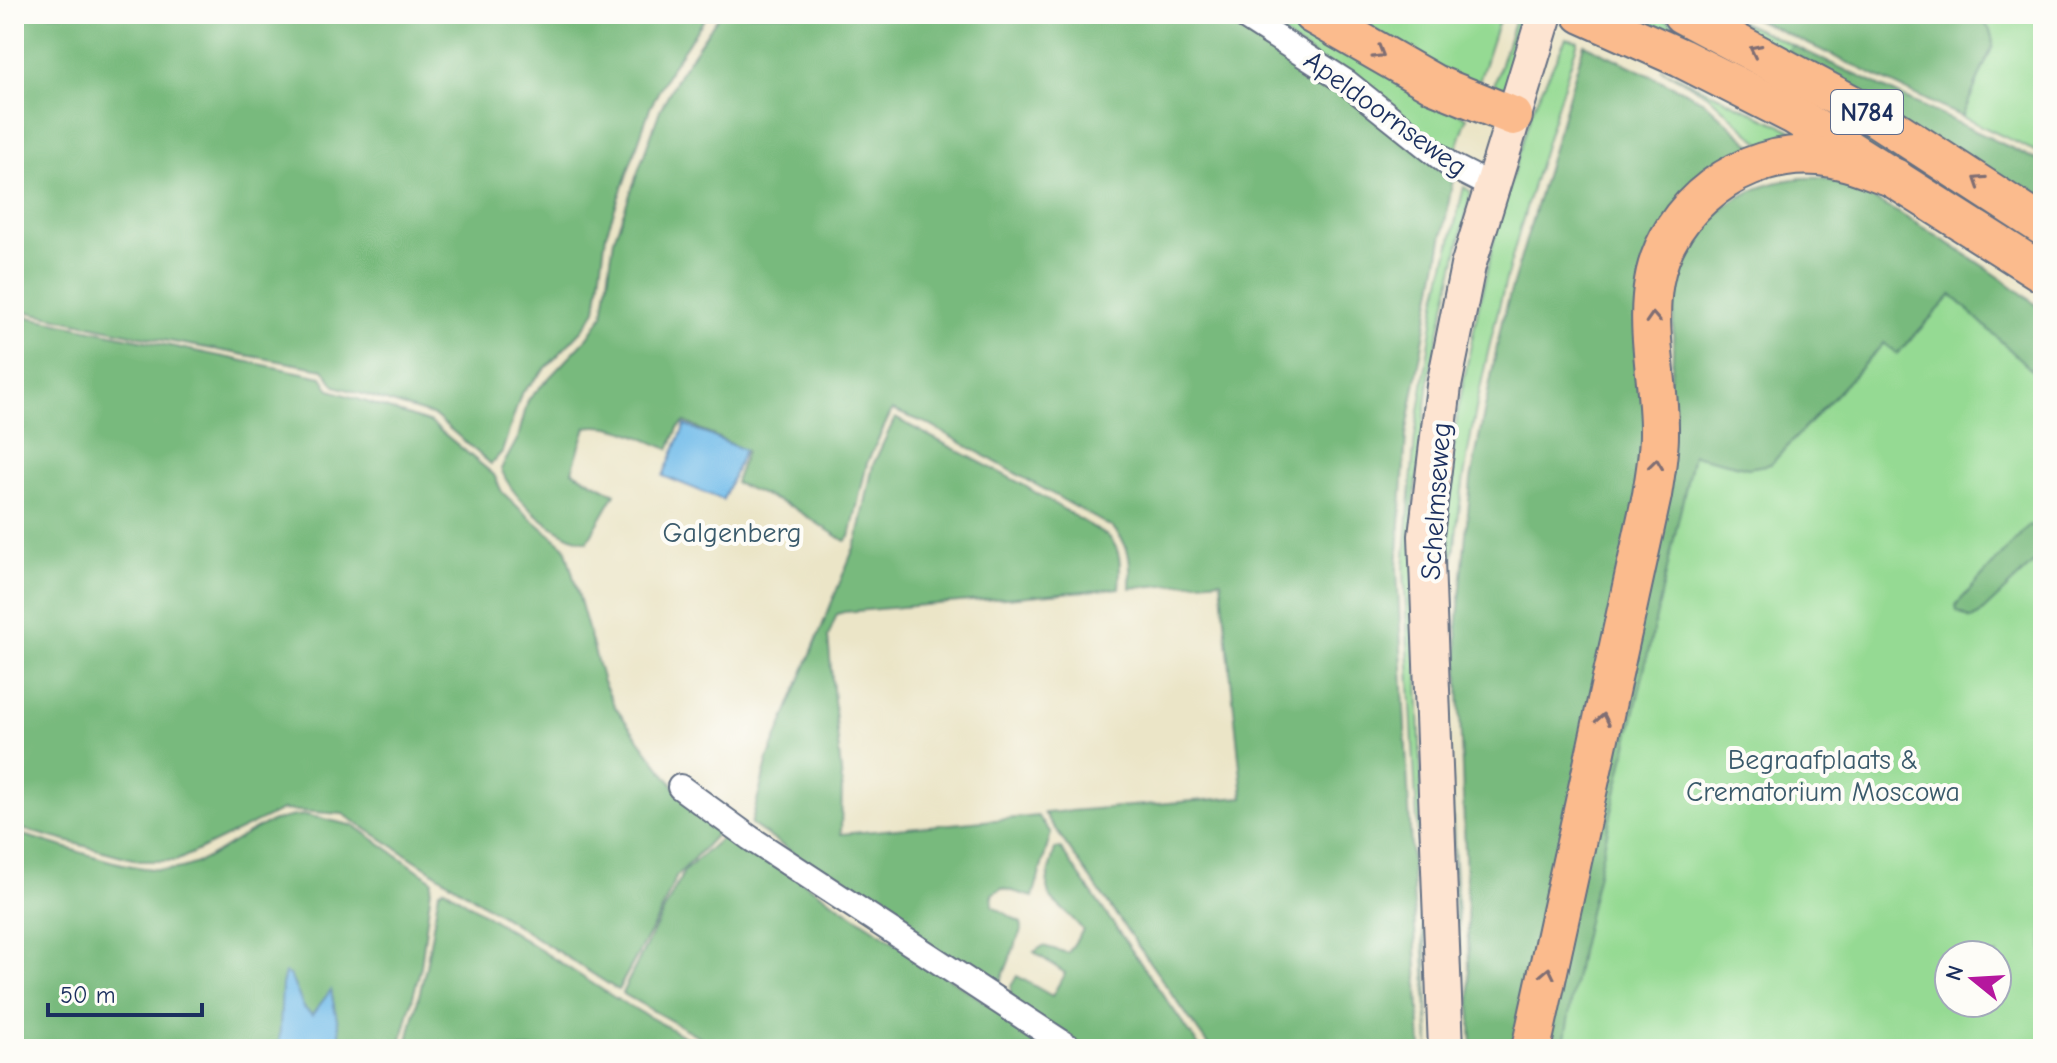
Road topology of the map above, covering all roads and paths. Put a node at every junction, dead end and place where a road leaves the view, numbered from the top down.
1 (1240, 14) edge
2 (1312, 14) edge
3 (1545, 14) edge
4 (1582, 14) edge
5 (1682, 14) edge
6 (1513, 116) junction
7 (1895, 178) junction
8 (1491, 186) junction
9 (2043, 226) edge
10 (2043, 273) edge
11 (680, 787) dead end
12 (1072, 1049) edge
13 (1446, 1049) edge
14 (1531, 1049) edge

1 - 8 street, Apeldoornseweg
2 -> 6 main road
3 - 6 main road, Schelmseweg
4 - 7 main road, N784
9 -> 5 main road, N784
6 - 8 main road, Schelmseweg
7 - 10 main road, N784
14 -> 7 main road
8 - 13 main road, Schelmseweg
11 - 12 street

